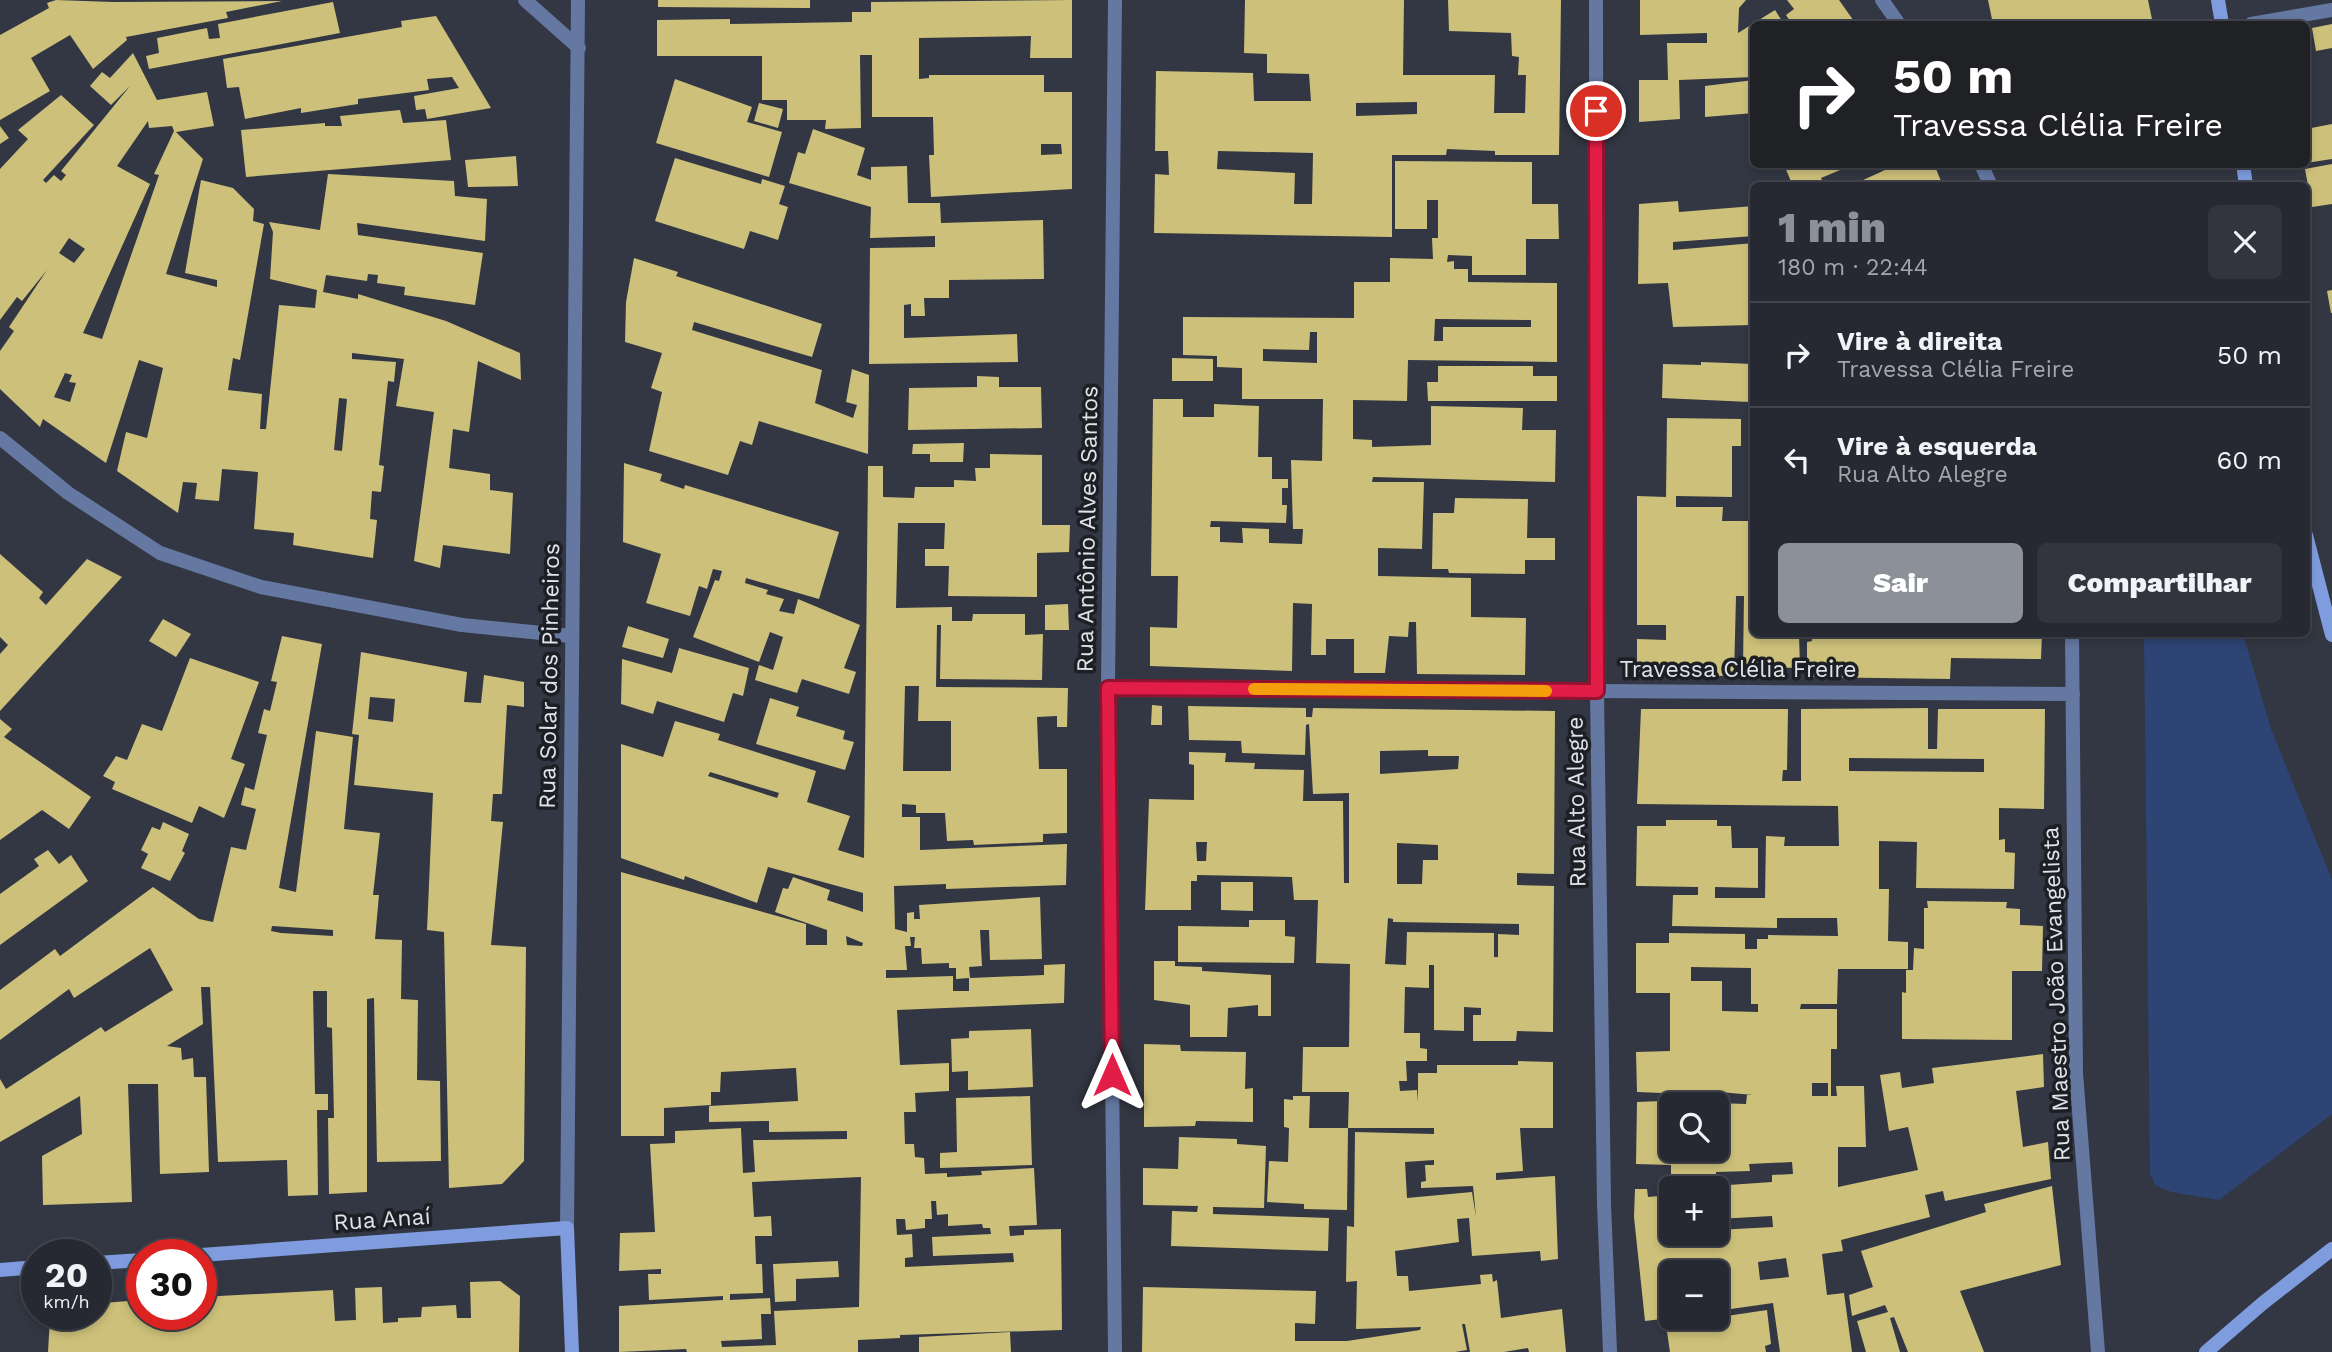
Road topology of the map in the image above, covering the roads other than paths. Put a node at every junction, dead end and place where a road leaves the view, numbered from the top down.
1 (525, 0) edge
2 (578, 0) edge
3 (1115, 0) edge
4 (1596, 0) edge
5 (1882, 0) edge
6 (2218, 0) edge
7 (2332, 10) edge
8 (1897, 21) edge
9 (2222, 21) edge
10 (2268, 21) edge
11 (579, 48) junction
12 (0, 438) edge
13 (2310, 550) edge
14 (2332, 635) edge
15 (571, 636) junction
16 (2071, 637) edge
17 (1108, 688) junction
18 (1597, 691) junction
19 (2073, 694) junction
20 (567, 1228) junction
21 (2332, 1249) edge
22 (217, 1254) edge
23 (21, 1269) edge
24 (0, 1270) edge
25 (572, 1352) edge
26 (1115, 1352) edge
27 (1610, 1352) edge
28 (2098, 1352) edge
29 (2206, 1352) edge

1 - 11 street
2 - 11 street, Rua Solar dos Pinheiros
3 - 17 street, Rua Antônio Alves Santos
4 - 18 street, Rua Alto Alegre
5 - 8 street
6 - 9 street
7 - 10 street
11 - 15 street, Rua Solar dos Pinheiros
12 - 15 street
13 - 14 street
15 - 20 street, Rua Solar dos Pinheiros
16 - 19 street, Rua Maestro João Evangelista
17 - 18 street, Travessa Clélia Freire
17 - 26 street, Rua Antônio Alves Santos
18 - 19 street, Travessa Clélia Freire
18 - 27 street, Rua Alto Alegre
19 - 28 street, Rua Maestro João Evangelista
20 - 22 street, Rua Anaí
20 - 25 street, Rua Solar dos Pinheiros
21 - 29 street
23 - 24 street

